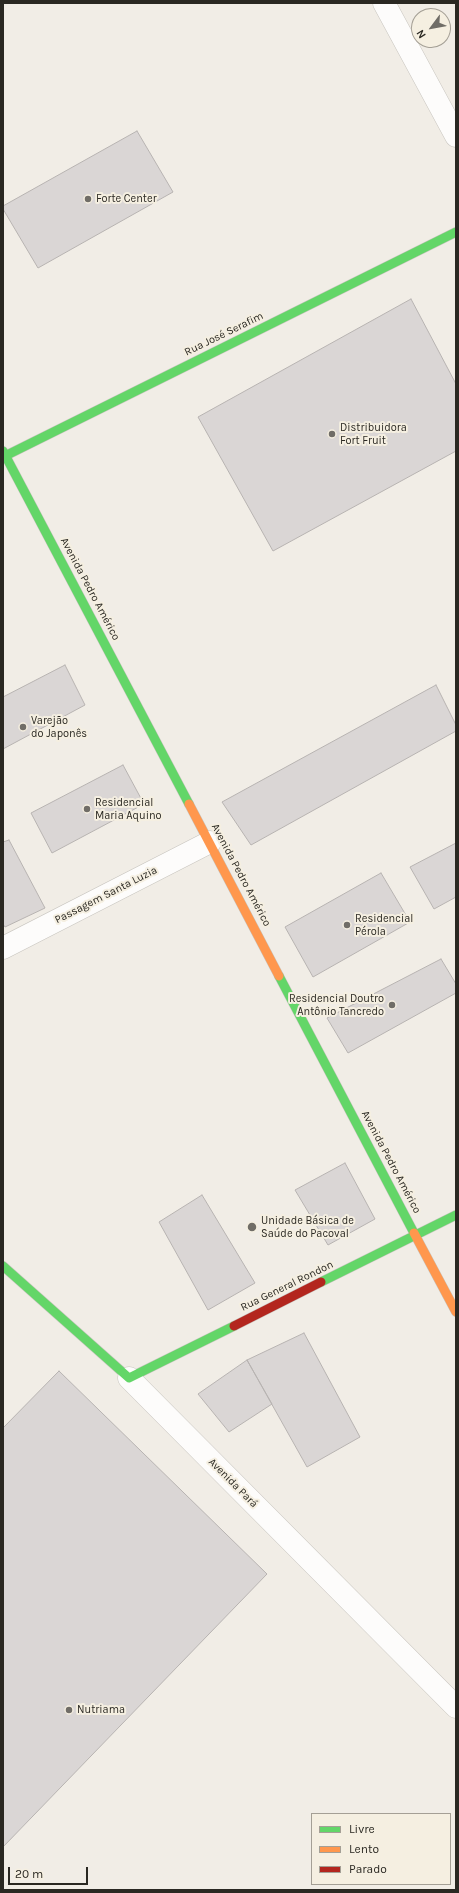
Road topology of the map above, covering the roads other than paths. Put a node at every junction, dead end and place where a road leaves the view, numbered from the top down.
1 (384, 3) edge
2 (456, 136) edge
3 (456, 232) edge
4 (4, 454) edge
5 (210, 842) junction
6 (3, 948) edge
7 (456, 1215) edge
8 (416, 1235) junction
9 (3, 1266) edge
10 (456, 1312) edge
11 (129, 1378) junction
12 (456, 1707) edge

1 - 2 street
3 - 4 street, Rua José Serafim
4 - 5 street, Avenida Pedro Américo
5 - 6 street, Passagem Santa Luzia
5 - 8 street, Avenida Pedro Américo
7 - 8 street, Rua General Rondon
8 - 10 street, Avenida Pedro Américo
8 - 11 street, Rua General Rondon
9 - 11 street, Avenida Pará
11 - 12 street, Avenida Pará

